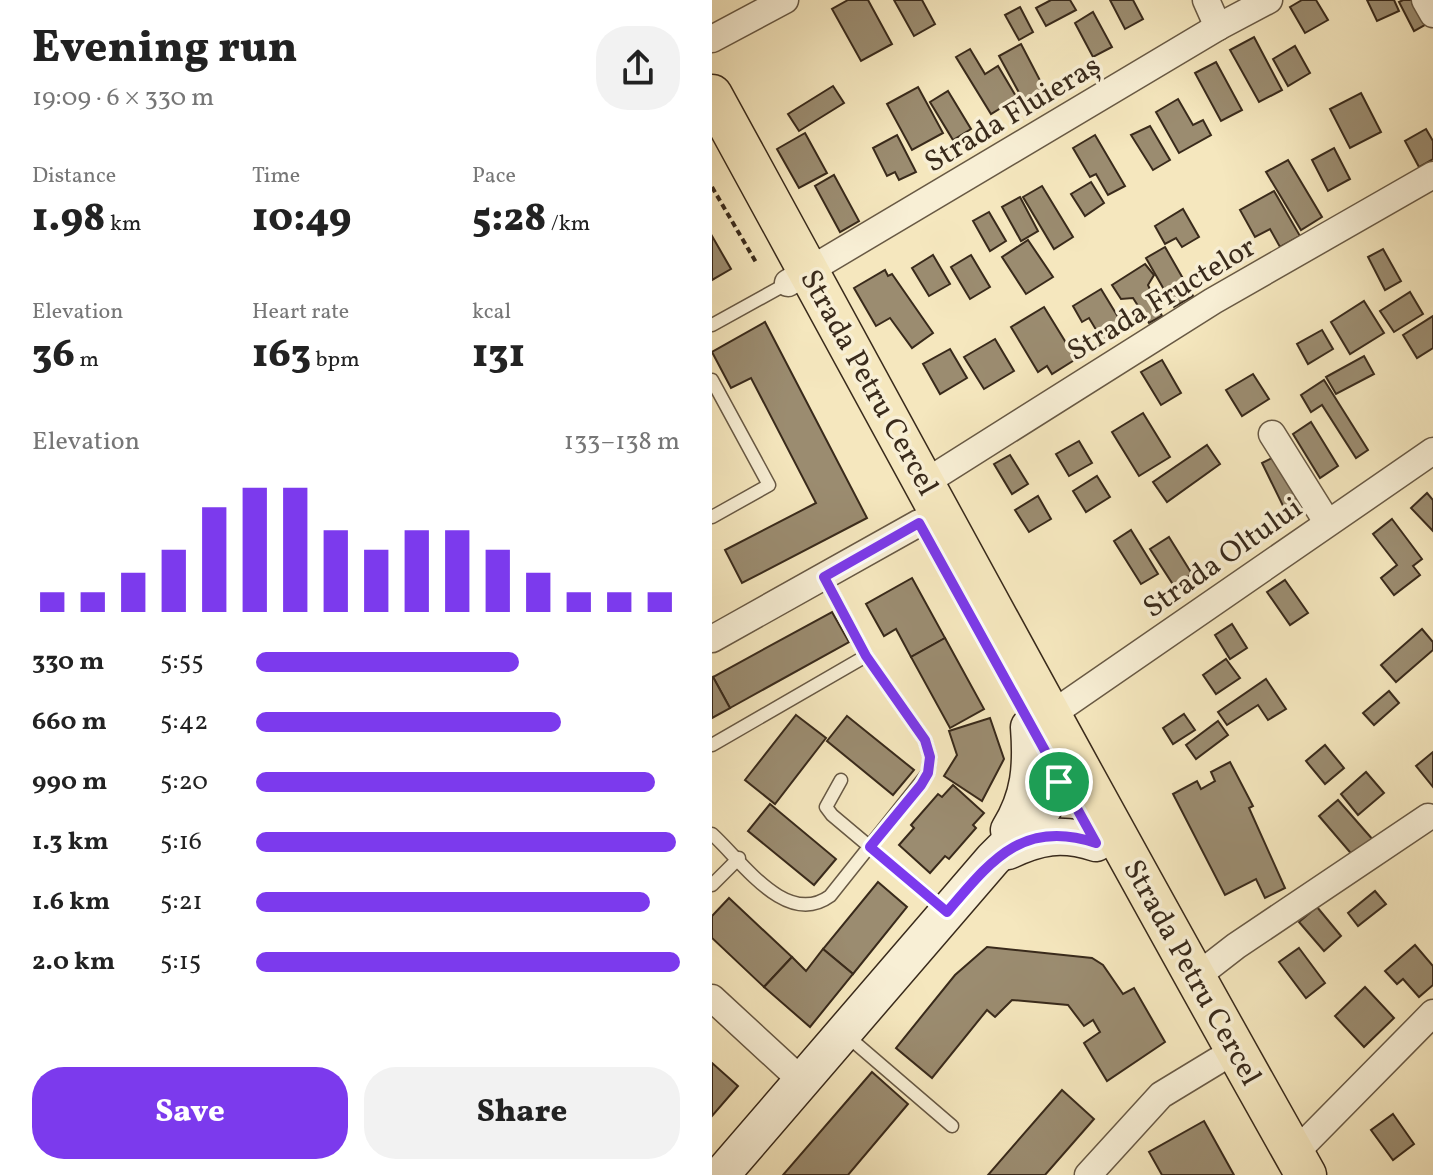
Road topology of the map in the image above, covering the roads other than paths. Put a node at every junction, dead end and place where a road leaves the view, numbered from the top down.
1 (785, 0) edge
2 (1206, 0) edge
3 (1269, 0) edge
4 (1425, 0) edge
5 (1433, 14) edge
6 (1218, 27) junction
7 (712, 39) edge
8 (712, 95) edge
9 (712, 143) edge
10 (1433, 175) edge
11 (785, 273) junction
12 (712, 325) edge
13 (712, 380) edge
14 (1272, 434) dead end
15 (1433, 451) edge
16 (926, 482) junction
17 (712, 517) edge
18 (1327, 522) junction
19 (919, 523) junction
20 (824, 577) junction
21 (713, 636) edge
22 (866, 656) junction
23 (1039, 722) junction
24 (712, 745) edge
25 (1069, 774) junction
26 (841, 780) dead end
27 (1021, 811) junction
28 (1428, 817) dead end
29 (712, 834) edge
30 (1096, 843) junction
31 (870, 847) junction
32 (739, 858) junction
33 (993, 859) junction
34 (712, 885) edge
35 (947, 912) junction
36 (1196, 977) junction
37 (715, 1005) edge
38 (1433, 1013) edge
39 (843, 1033) junction
40 (1217, 1061) junction
41 (802, 1081) junction
42 (952, 1126) dead end
43 (1294, 1168) edge
44 (721, 1175) edge
45 (1088, 1175) edge

1 - 7 street
2 - 6 street
3 - 6 street, Strada Fluieraș
4 - 5 street
6 - 11 street, Strada Fluieraș
8 - 11 main road, Strada Petru Cercel
9 - 11 main road, Strada Petru Cercel
10 - 16 street, Strada Fructelor
11 - 12 lane
11 - 16 main road, Strada Petru Cercel
11 - 19 main road, Strada Petru Cercel
13 - 17 lane
14 - 18 street
15 - 18 street, Strada Oltului
16 - 23 main road, Strada Petru Cercel
18 - 23 street, Strada Oltului
19 - 20 street
19 - 23 main road, Strada Petru Cercel
20 - 21 street
20 - 22 lane
22 - 24 lane
22 - 31 lane
23 - 25 main road, Strada Petru Cercel
23 - 27 main road
25 - 27 main road
25 - 30 main road, Strada Petru Cercel
25 - 33 main road
25 - 36 main road, Strada Petru Cercel
26 - 31 lane
27 - 33 main road
28 - 36 street
29 - 32 lane
30 - 33 main road
30 - 40 main road, Strada Petru Cercel
31 - 32 lane
31 - 35 lane
32 - 34 lane
33 - 35 main road
35 - 39 main road
36 - 43 main road, Strada Petru Cercel
37 - 41 street
38 - 43 street
39 - 41 main road
39 - 42 lane
40 - 43 main road, Strada Petru Cercel
40 - 45 street
41 - 44 main road

